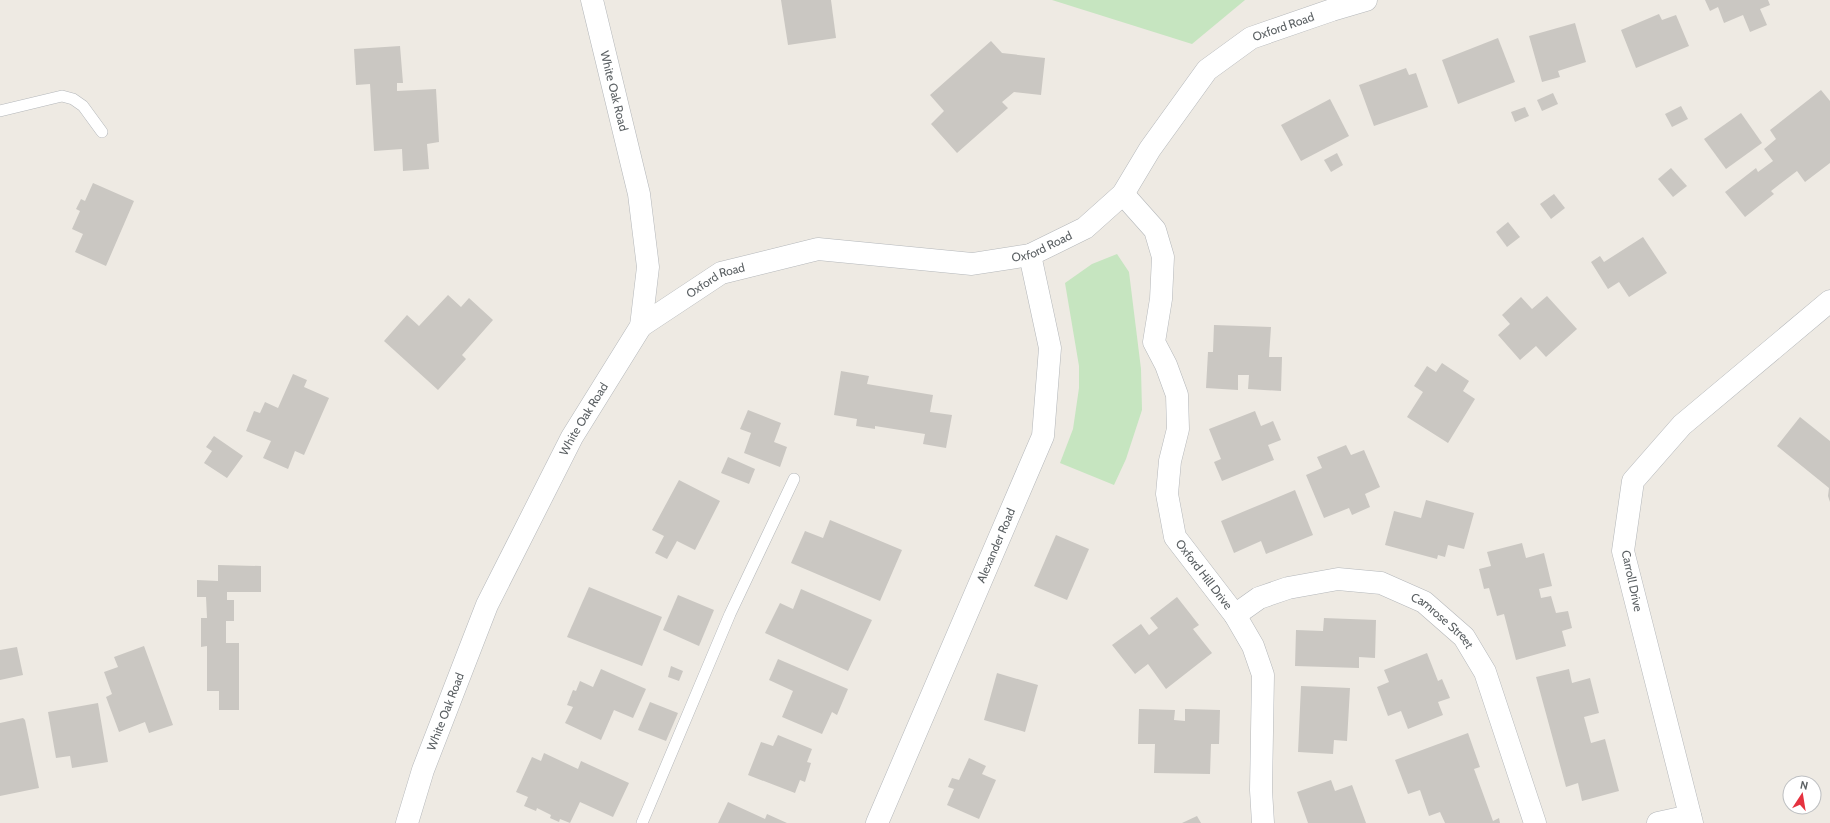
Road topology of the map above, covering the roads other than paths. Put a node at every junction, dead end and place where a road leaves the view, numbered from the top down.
1 (592, 0) edge
2 (1366, 0) edge
3 (0, 111) edge
4 (102, 132) dead end
5 (1123, 194) junction
6 (1030, 255) junction
7 (1830, 301) edge
8 (641, 326) junction
9 (794, 479) dead end
10 (1235, 615) junction
11 (1691, 820) edge
12 (407, 823) edge
13 (642, 823) edge
14 (877, 823) edge
15 (1263, 823) edge
16 (1535, 823) edge
17 (1658, 823) edge

1 - 8 street, White Oak Road
2 - 5 street, Oxford Road
3 - 4 lane
5 - 6 street, Oxford Road
5 - 10 street, Oxford Hill Drive
6 - 8 street, Oxford Road
6 - 14 street, Alexander Road
7 - 11 street, Carroll Drive
8 - 12 street, White Oak Road
9 - 13 lane
10 - 15 street, Oxford Hill Drive
10 - 16 street, Camrose Street
11 - 17 street

